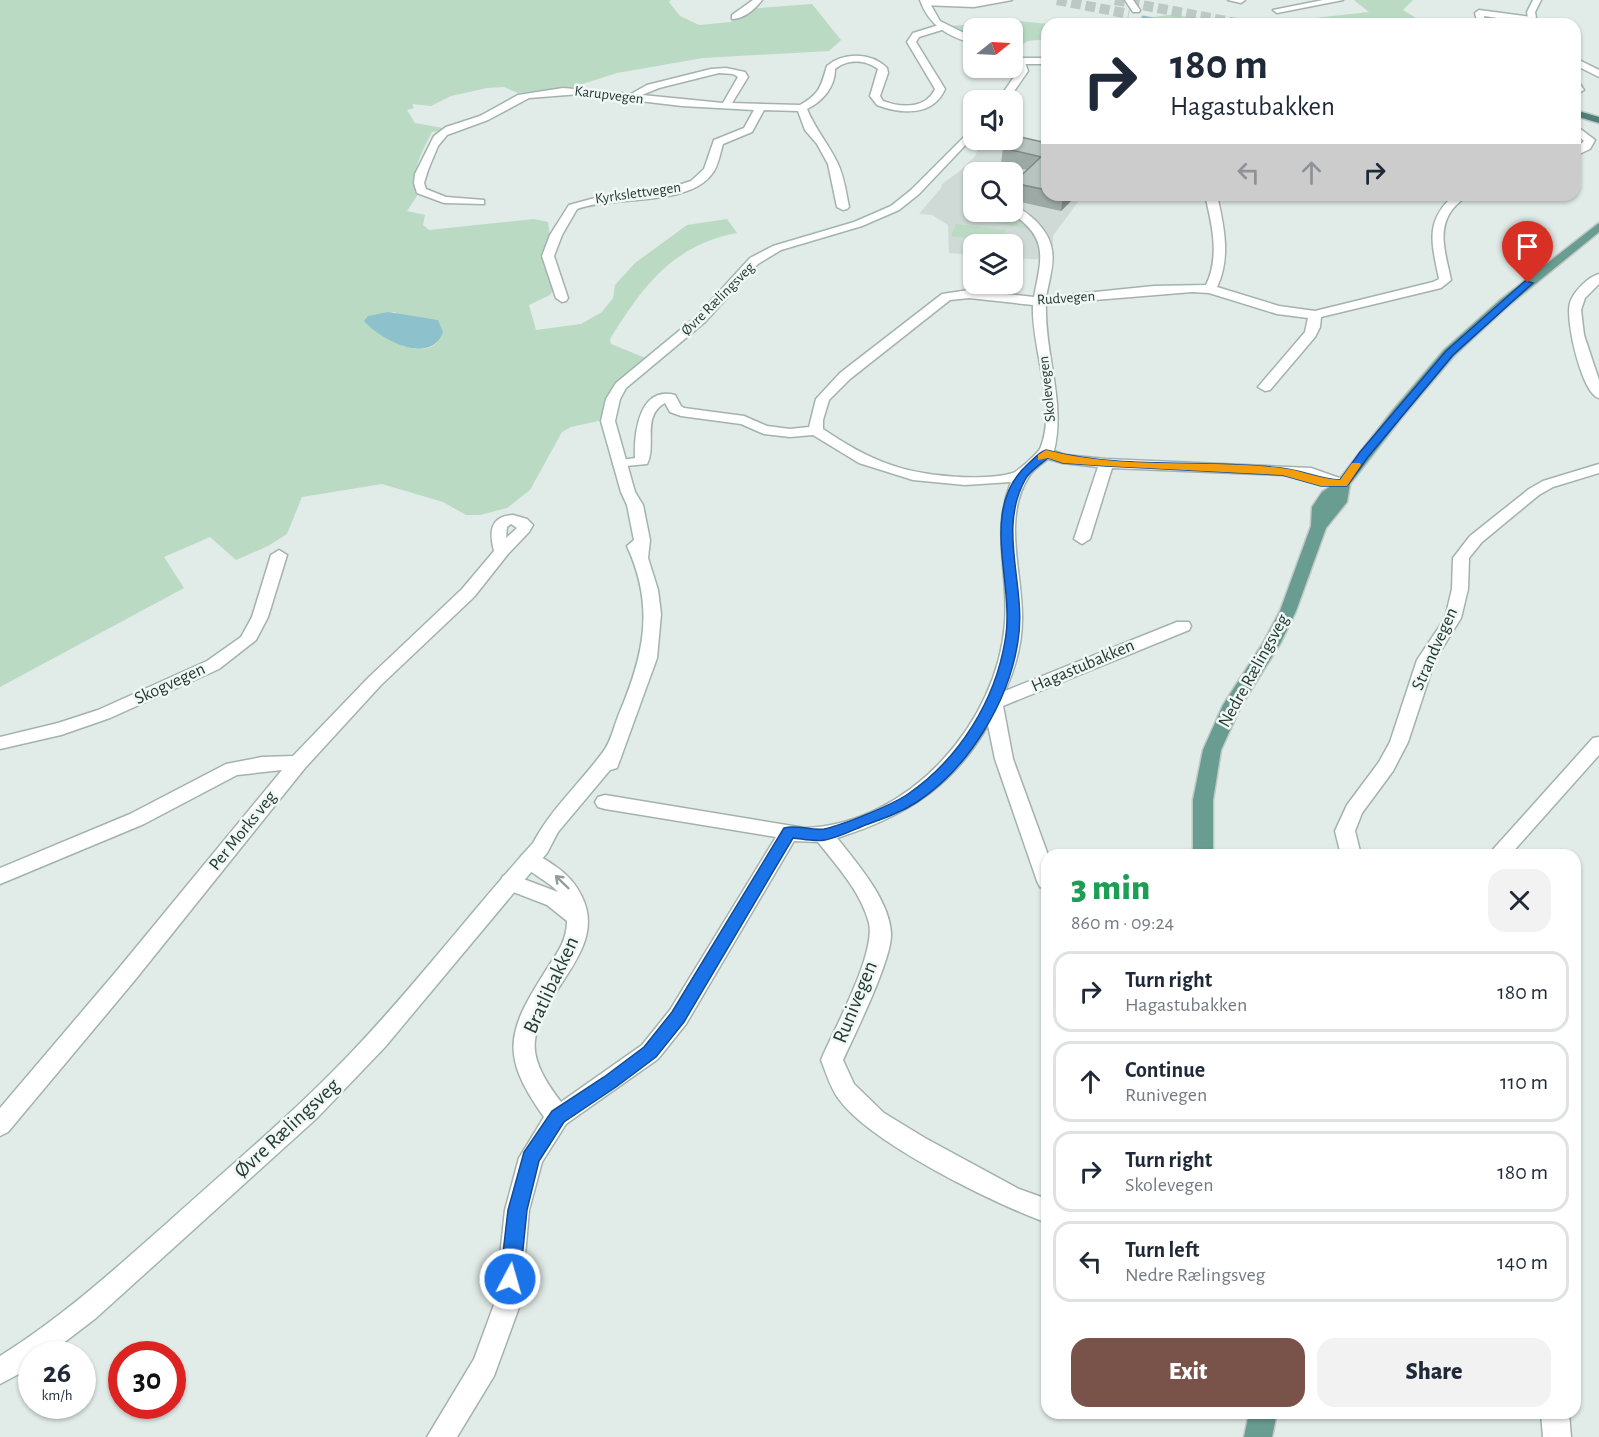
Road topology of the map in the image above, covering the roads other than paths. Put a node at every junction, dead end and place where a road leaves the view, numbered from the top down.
1 (758, 0) edge
2 (1008, 0) edge
3 (1129, 0) tunnel mouth
4 (1232, 0) edge
5 (1241, 0) edge
6 (1339, 0) edge
7 (1537, 0) edge
8 (925, 2) edge
9 (1485, 4) dead end
10 (1136, 10) dead end
11 (1277, 10) dead end
12 (1479, 14) junction
13 (735, 17) dead end
14 (1480, 18) edge
15 (1514, 18) edge
16 (1532, 18) edge
17 (942, 27) junction
18 (963, 36) edge
19 (1023, 61) edge
20 (1041, 62) edge
21 (1581, 64) edge
22 (1599, 74) edge
23 (633, 97) junction
24 (726, 105) junction
25 (761, 107) junction
26 (802, 108) junction
27 (1581, 110) edge
28 (1599, 114) edge
29 (1581, 115) edge
30 (1599, 120) edge
31 (1581, 133) edge
32 (963, 142) edge
33 (1581, 150) edge
34 (1212, 201) edge
35 (1454, 201) edge
36 (480, 202) dead end
37 (843, 207) dead end
38 (1023, 217) edge
39 (1599, 226) edge
40 (1599, 278) edge
41 (1210, 289) junction
42 (562, 298) dead end
43 (1039, 300) junction
44 (1315, 315) junction
45 (1265, 387) dead end
46 (1599, 394) edge
47 (816, 431) junction
48 (1046, 453) junction
49 (1106, 463) junction
50 (620, 464) junction
51 (1599, 468) edge
52 (1020, 477) junction
53 (1343, 484) junction
54 (1082, 539) dead end
55 (502, 551) dead end
56 (279, 555) dead end
57 (1183, 626) dead end
58 (993, 704) junction
59 (0, 743) edge
60 (1599, 743) edge
61 (298, 763) junction
62 (605, 802) dead end
63 (789, 832) junction
64 (824, 835) junction
65 (1203, 849) edge
66 (1350, 849) edge
67 (1503, 849) edge
68 (534, 854) junction
69 (1041, 864) edge
70 (0, 876) edge
71 (510, 882) junction
72 (577, 917) junction
73 (558, 1117) junction
74 (0, 1125) edge
75 (1041, 1209) edge
76 (0, 1371) edge
77 (1262, 1419) edge
78 (1556, 1419) edge
79 (441, 1437) edge
80 (1258, 1437) edge
81 (1557, 1437) edge

1 - 13 street
2 - 8 street
3 - 10 street
4 - 5 street
6 - 11 street
7 - 16 street
8 - 17 street
9 - 12 street
12 - 14 street
12 - 15 street
17 - 18 street
17 - 26 street
19 - 20 street
21 - 22 street
23 - 24 street, Karupvegen
23 - 24 street
23 - 36 street, Karupvegen
24 - 25 street, Karupvegen
25 - 26 street, Karupvegen
25 - 42 street, Kyrkslettvegen
26 - 37 street
27 - 28 highway
29 - 30 highway
31 - 33 street
32 - 50 street, Øvre Rælingsveg
34 - 41 street
35 - 44 street, Rudvegen
38 - 43 street, Skolevegen
39 - 53 main road, Nedre Rælingsveg
40 - 46 street
41 - 43 street, Rudvegen
41 - 44 street, Rudvegen
43 - 47 street, Rudvegen
43 - 48 street, Skolevegen
44 - 45 street
47 - 50 street
47 - 52 street
48 - 49 street
48 - 52 street
49 - 53 street
49 - 54 street
50 - 68 street, Øvre Rælingsveg
51 - 66 street, Strandvegen
52 - 58 street
53 - 65 main road, Nedre Rælingsveg
55 - 61 street, Per Morks veg
56 - 59 street, Skogvegen
57 - 58 street, Hagastubakken
58 - 64 street
58 - 69 street
60 - 67 street
61 - 70 street
61 - 74 street, Per Morks veg
62 - 63 street
63 - 64 street
63 - 73 street
64 - 75 street, Runivegen
68 - 71 street, Øvre Rælingsveg
72 -> 68 street, Bratlibakken
71 - 72 street, Bratlibakken
71 - 76 street, Øvre Rælingsveg
72 - 73 street, Bratlibakken
73 - 79 street
77 - 80 main road
78 - 81 street

